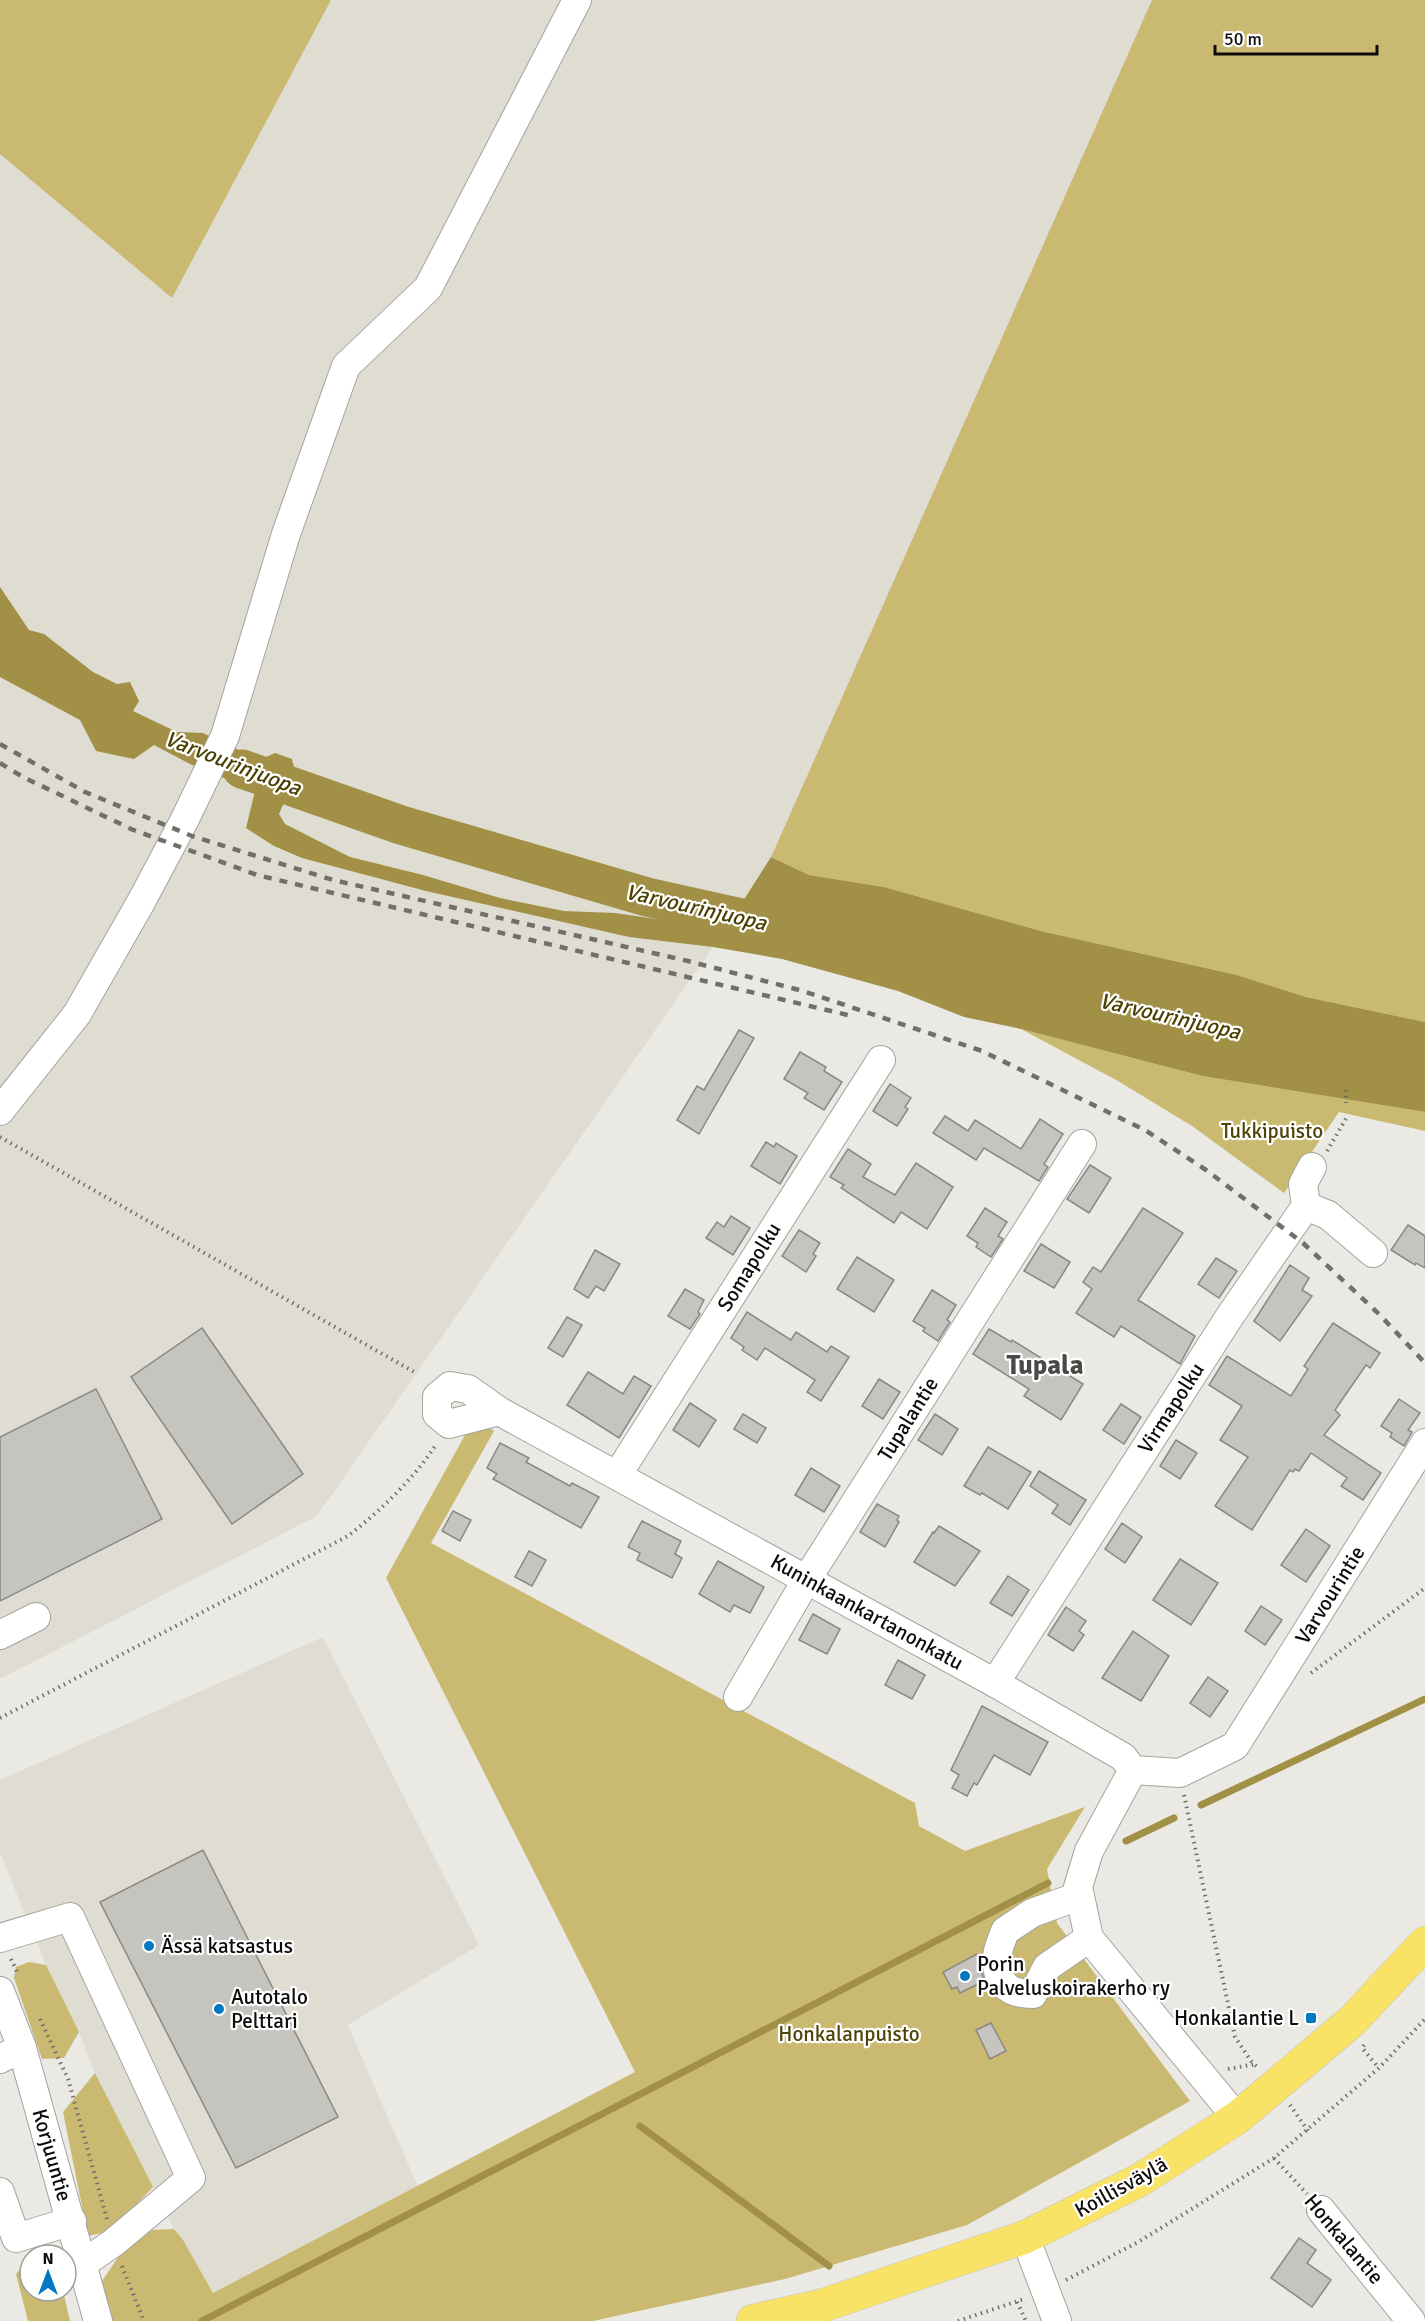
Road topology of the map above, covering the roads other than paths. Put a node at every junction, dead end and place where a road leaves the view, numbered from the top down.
1 (577, 0) edge
2 (881, 1060) dead end
3 (0, 1111) edge
4 (1082, 1144) dead end
5 (1312, 1167) road end
6 (1306, 1206) junction
7 (1373, 1253) dead end
8 (449, 1424) road end
9 (1425, 1443) edge
10 (618, 1474) junction
11 (807, 1579) junction
12 (36, 1617) dead end
13 (0, 1635) edge
14 (995, 1683) junction
15 (738, 1697) dead end
16 (1133, 1770) junction
17 (1079, 1896) junction
18 (0, 1938) edge
19 (1089, 1938) junction
20 (1425, 1943) edge
21 (10, 1984) edge
22 (11, 2054) edge
23 (1237, 2118) junction
24 (0, 2192) edge
25 (1321, 2210) road end
26 (72, 2221) junction
27 (1025, 2237) junction
28 (8, 2242) edge
29 (81, 2265) junction
30 (98, 2321) edge
31 (753, 2321) edge
32 (1057, 2321) edge
33 (1412, 2321) edge

1 - 3 street
2 - 10 street, Somapolku
4 - 11 street, Tupalantie
5 - 6 street
6 - 7 street
6 - 14 street, Virmapolku
8 - 10 street, Kuninkaankartanonkatu
9 - 16 street, Varvourintie
10 - 11 street, Kuninkaankartanonkatu
11 - 14 street, Kuninkaankartanonkatu
11 - 15 street, Tupalantie
12 - 13 street
14 - 16 street, Kuninkaankartanonkatu
16 - 17 street
17 - 19 street
17 - 19 street
18 - 29 street
19 - 23 street
20 - 23 main road, Koillisväylä
21 - 22 street, Korjuuntie
22 - 26 street, Korjuuntie
23 - 27 main road, Koillisväylä
24 - 28 street
25 - 33 street, Honkalantie
26 - 28 street
26 - 29 street, Korjuuntie
27 - 31 main road, Koillisväylä
27 - 32 street
29 - 30 street, Korjuuntie

